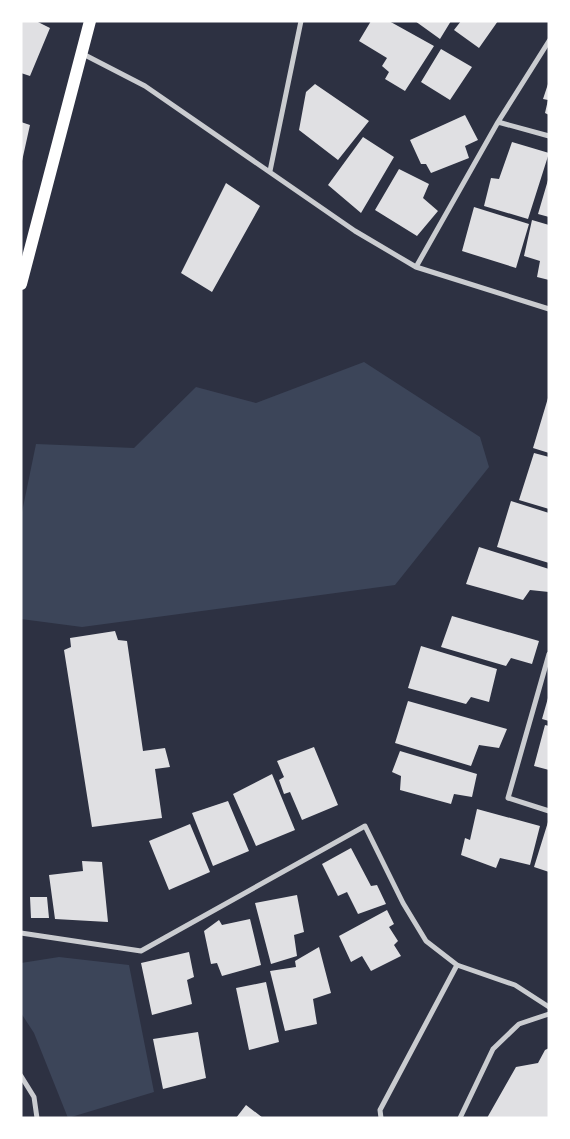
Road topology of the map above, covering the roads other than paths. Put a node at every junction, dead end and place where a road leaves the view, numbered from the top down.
1 (90, 21) edge
2 (301, 21) edge
3 (549, 41) edge
4 (83, 54) junction
5 (498, 122) junction
6 (549, 136) edge
7 (270, 171) junction
8 (416, 267) junction
9 (21, 284) edge
10 (549, 309) edge
11 (549, 654) edge
12 (549, 810) edge
13 (21, 932) edge
14 (457, 965) junction
15 (549, 1006) edge
16 (549, 1014) edge
17 (21, 1076) edge
18 (37, 1118) edge
19 (381, 1118) edge
20 (460, 1118) edge

1 - 4 main road
2 - 7 street
3 - 5 street
4 - 7 street
4 - 9 main road
5 - 6 street
5 - 8 street
7 - 8 street
8 - 10 street
11 - 12 street
13 - 14 street
14 - 15 street
14 - 19 street
16 - 20 street
17 - 18 street

